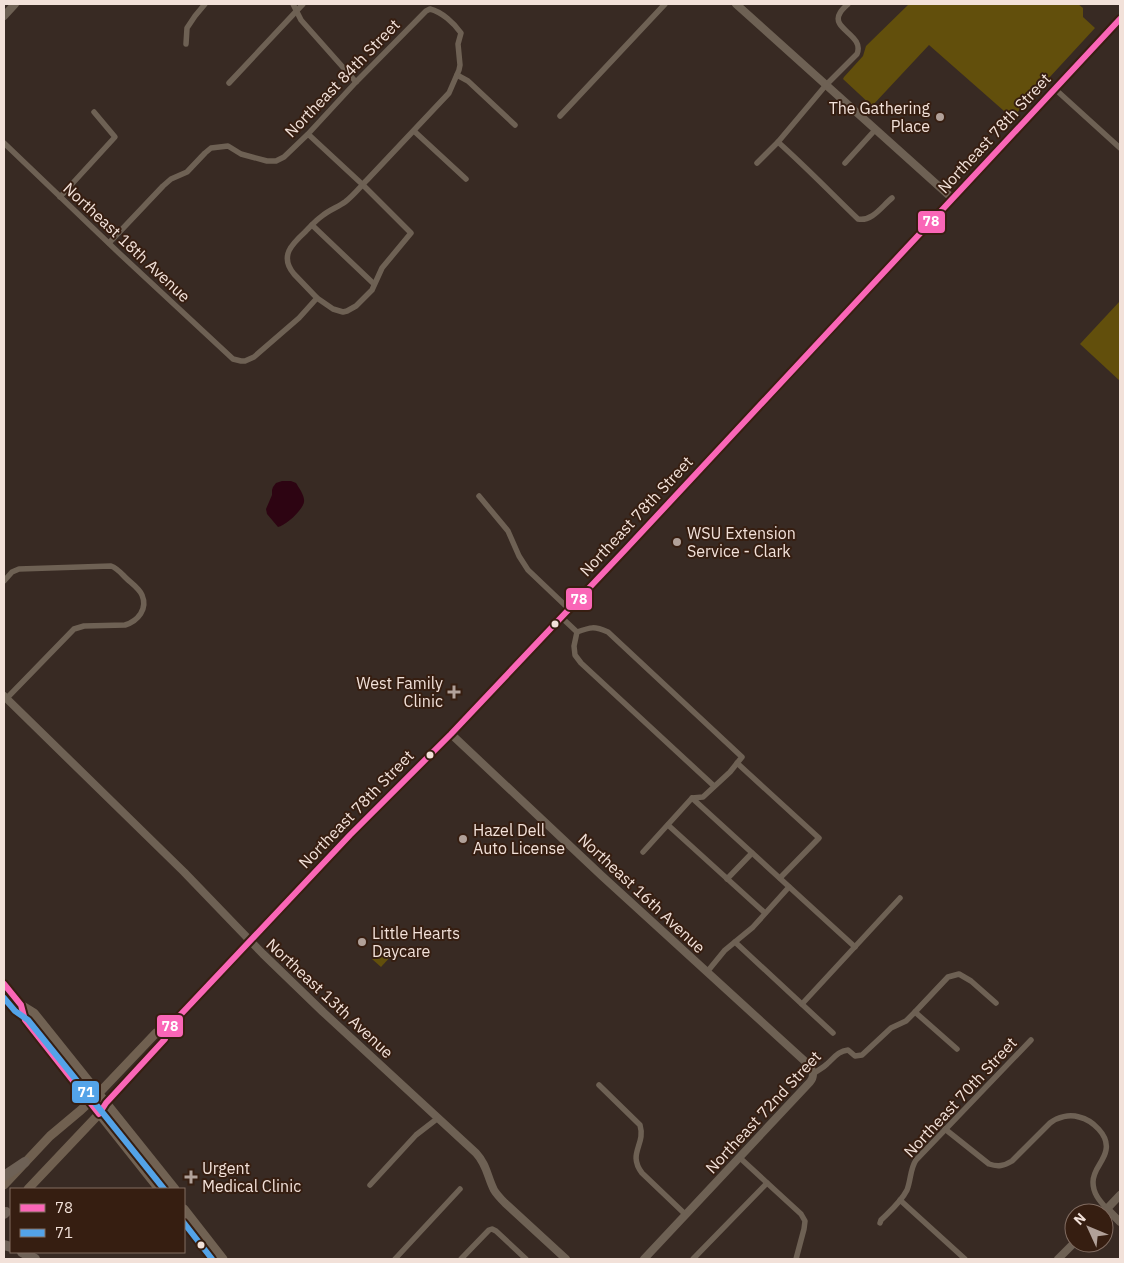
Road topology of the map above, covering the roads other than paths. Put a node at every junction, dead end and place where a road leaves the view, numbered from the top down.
1 (15, 4) edge
2 (205, 4) edge
3 (292, 4) edge
4 (303, 4) edge
5 (665, 4) edge
6 (736, 4) edge
7 (848, 4) edge
8 (296, 12) junction
9 (4, 16) edge
10 (1120, 19) edge
11 (186, 44) dead end
12 (457, 75) junction
13 (356, 82) junction
14 (229, 83) dead end
15 (826, 85) junction
16 (1055, 89) junction
17 (94, 112) dead end
18 (560, 116) dead end
19 (515, 125) dead end
20 (875, 130) junction
21 (414, 131) junction
22 (308, 134) junction
23 (778, 142) junction
24 (4, 143) edge
25 (1120, 148) edge
26 (844, 163) dead end
27 (757, 164) dead end
28 (466, 179) dead end
29 (362, 185) junction
30 (60, 197) junction
31 (892, 198) dead end
32 (953, 199) junction
33 (312, 225) junction
34 (109, 243) junction
35 (374, 284) junction
36 (317, 298) junction
37 (479, 496) dead end
38 (4, 581) edge
39 (569, 609) junction
40 (561, 617) junction
41 (577, 632) junction
42 (5, 698) edge
43 (451, 734) junction
44 (737, 762) junction
45 (714, 786) junction
46 (692, 798) junction
47 (668, 825) junction
48 (643, 852) dead end
49 (752, 853) junction
50 (780, 878) junction
51 (727, 879) junction
52 (789, 887) junction
53 (900, 898) dead end
54 (765, 914) junction
55 (251, 941) junction
56 (735, 942) junction
57 (855, 947) junction
58 (707, 972) junction
59 (4, 984) edge
60 (996, 1003) dead end
61 (802, 1004) junction
62 (21, 1005) junction
63 (915, 1012) junction
64 (167, 1029) junction
65 (833, 1033) dead end
66 (1031, 1040) dead end
67 (957, 1049) dead end
68 (814, 1074) junction
69 (599, 1086) dead end
70 (98, 1094) junction
71 (90, 1102) junction
72 (106, 1103) junction
73 (99, 1114) junction
74 (438, 1118) junction
75 (945, 1129) junction
76 (739, 1157) junction
77 (25, 1162) junction
78 (4, 1176) edge
79 (767, 1183) junction
80 (4, 1184) edge
81 (370, 1184) dead end
82 (29, 1188) edge
83 (157, 1188) edge
84 (174, 1188) edge
85 (460, 1188) dead end
86 (900, 1200) junction
87 (1100, 1203) edge
88 (185, 1211) edge
89 (686, 1215) junction
90 (880, 1223) dead end
91 (24, 1253) edge
92 (518, 1257) edge
93 (36, 1259) edge
94 (223, 1259) edge
95 (395, 1259) edge
96 (461, 1259) edge
97 (526, 1259) edge
98 (566, 1259) edge
99 (644, 1259) edge
100 (693, 1259) edge
101 (796, 1259) edge
102 (965, 1259) edge

1 - 9 street
2 - 11 street
3 - 8 street
4 - 8 street
5 - 18 street
6 - 15 street
7 - 15 street
8 - 13 street
8 - 14 street
10 - 16 main road, Northeast 78th Street
12 - 13 street, Northeast 84th Street
12 - 19 street
12 - 21 street
13 - 22 street, Northeast 84th Street
15 - 20 street
15 - 23 street
16 - 25 street
16 - 32 main road, Northeast 78th Street
17 - 30 street
20 - 26 street
20 - 32 street
21 - 28 street
21 - 29 street
22 - 29 street
22 - 34 street, Northeast 84th Street
23 - 27 street
23 - 31 street
24 - 30 street, Northeast 18th Avenue
29 - 33 street
29 - 35 street
30 - 34 street, Northeast 18th Avenue
32 - 39 main road, Northeast 78th Street
33 - 35 street
33 - 36 street
34 - 36 street, Northeast 18th Avenue
35 - 36 street
37 - 39 street
38 - 42 street
39 - 40 main road, Northeast 78th Street
40 - 41 street
40 - 43 main road, Northeast 78th Street
41 - 44 street
41 - 45 street
42 - 55 street, Northeast 13th Avenue
43 - 55 main road, Northeast 78th Street
43 - 58 street, Northeast 16th Avenue
44 - 45 street
44 - 50 street
45 - 46 street
46 - 47 street
46 - 49 street
47 - 48 street
47 - 51 street
49 - 50 street
49 - 51 street
50 - 52 street
51 - 54 street
52 - 54 street
52 - 57 street
53 - 57 street
54 - 56 street
55 - 64 main road, Northeast 78th Street
55 - 74 street, Northeast 13th Avenue
56 - 58 street
56 - 61 street
57 - 61 street
58 - 68 street, Northeast 16th Avenue
59 - 62 main road
60 - 63 street
61 - 65 street
62 - 70 main road
62 - 71 main road
63 - 67 street
63 - 68 street, Northeast 72nd Street
64 - 70 main road, Northeast 78th Street
64 - 72 main road, Northeast 78th Street
66 - 75 street, Northeast 70th Street
68 - 76 street, Northeast 72nd Street
69 - 89 street
70 - 71 main road, Northeast 78th Street
70 - 72 main road
71 - 73 main road
71 - 77 main road, Northeast 78th Street
72 - 73 main road, Northeast 78th Street
72 - 84 main road
73 - 82 main road, Northeast 78th Street
73 - 83 main road
74 - 81 street
74 - 98 street, Northeast 13th Avenue
75 - 86 street, Northeast 70th Street
75 - 87 street
76 - 79 street
76 - 89 street, Northeast 72nd Street
77 - 78 highway
77 - 80 main road, Northeast 78th Street
79 - 100 street
79 - 101 street
85 - 95 street
86 - 90 street, Northeast 70th Street
86 - 102 street
88 - 94 main road
89 - 99 street, Northeast 72nd Street
91 - 93 highway
92 - 96 street
92 - 97 street

